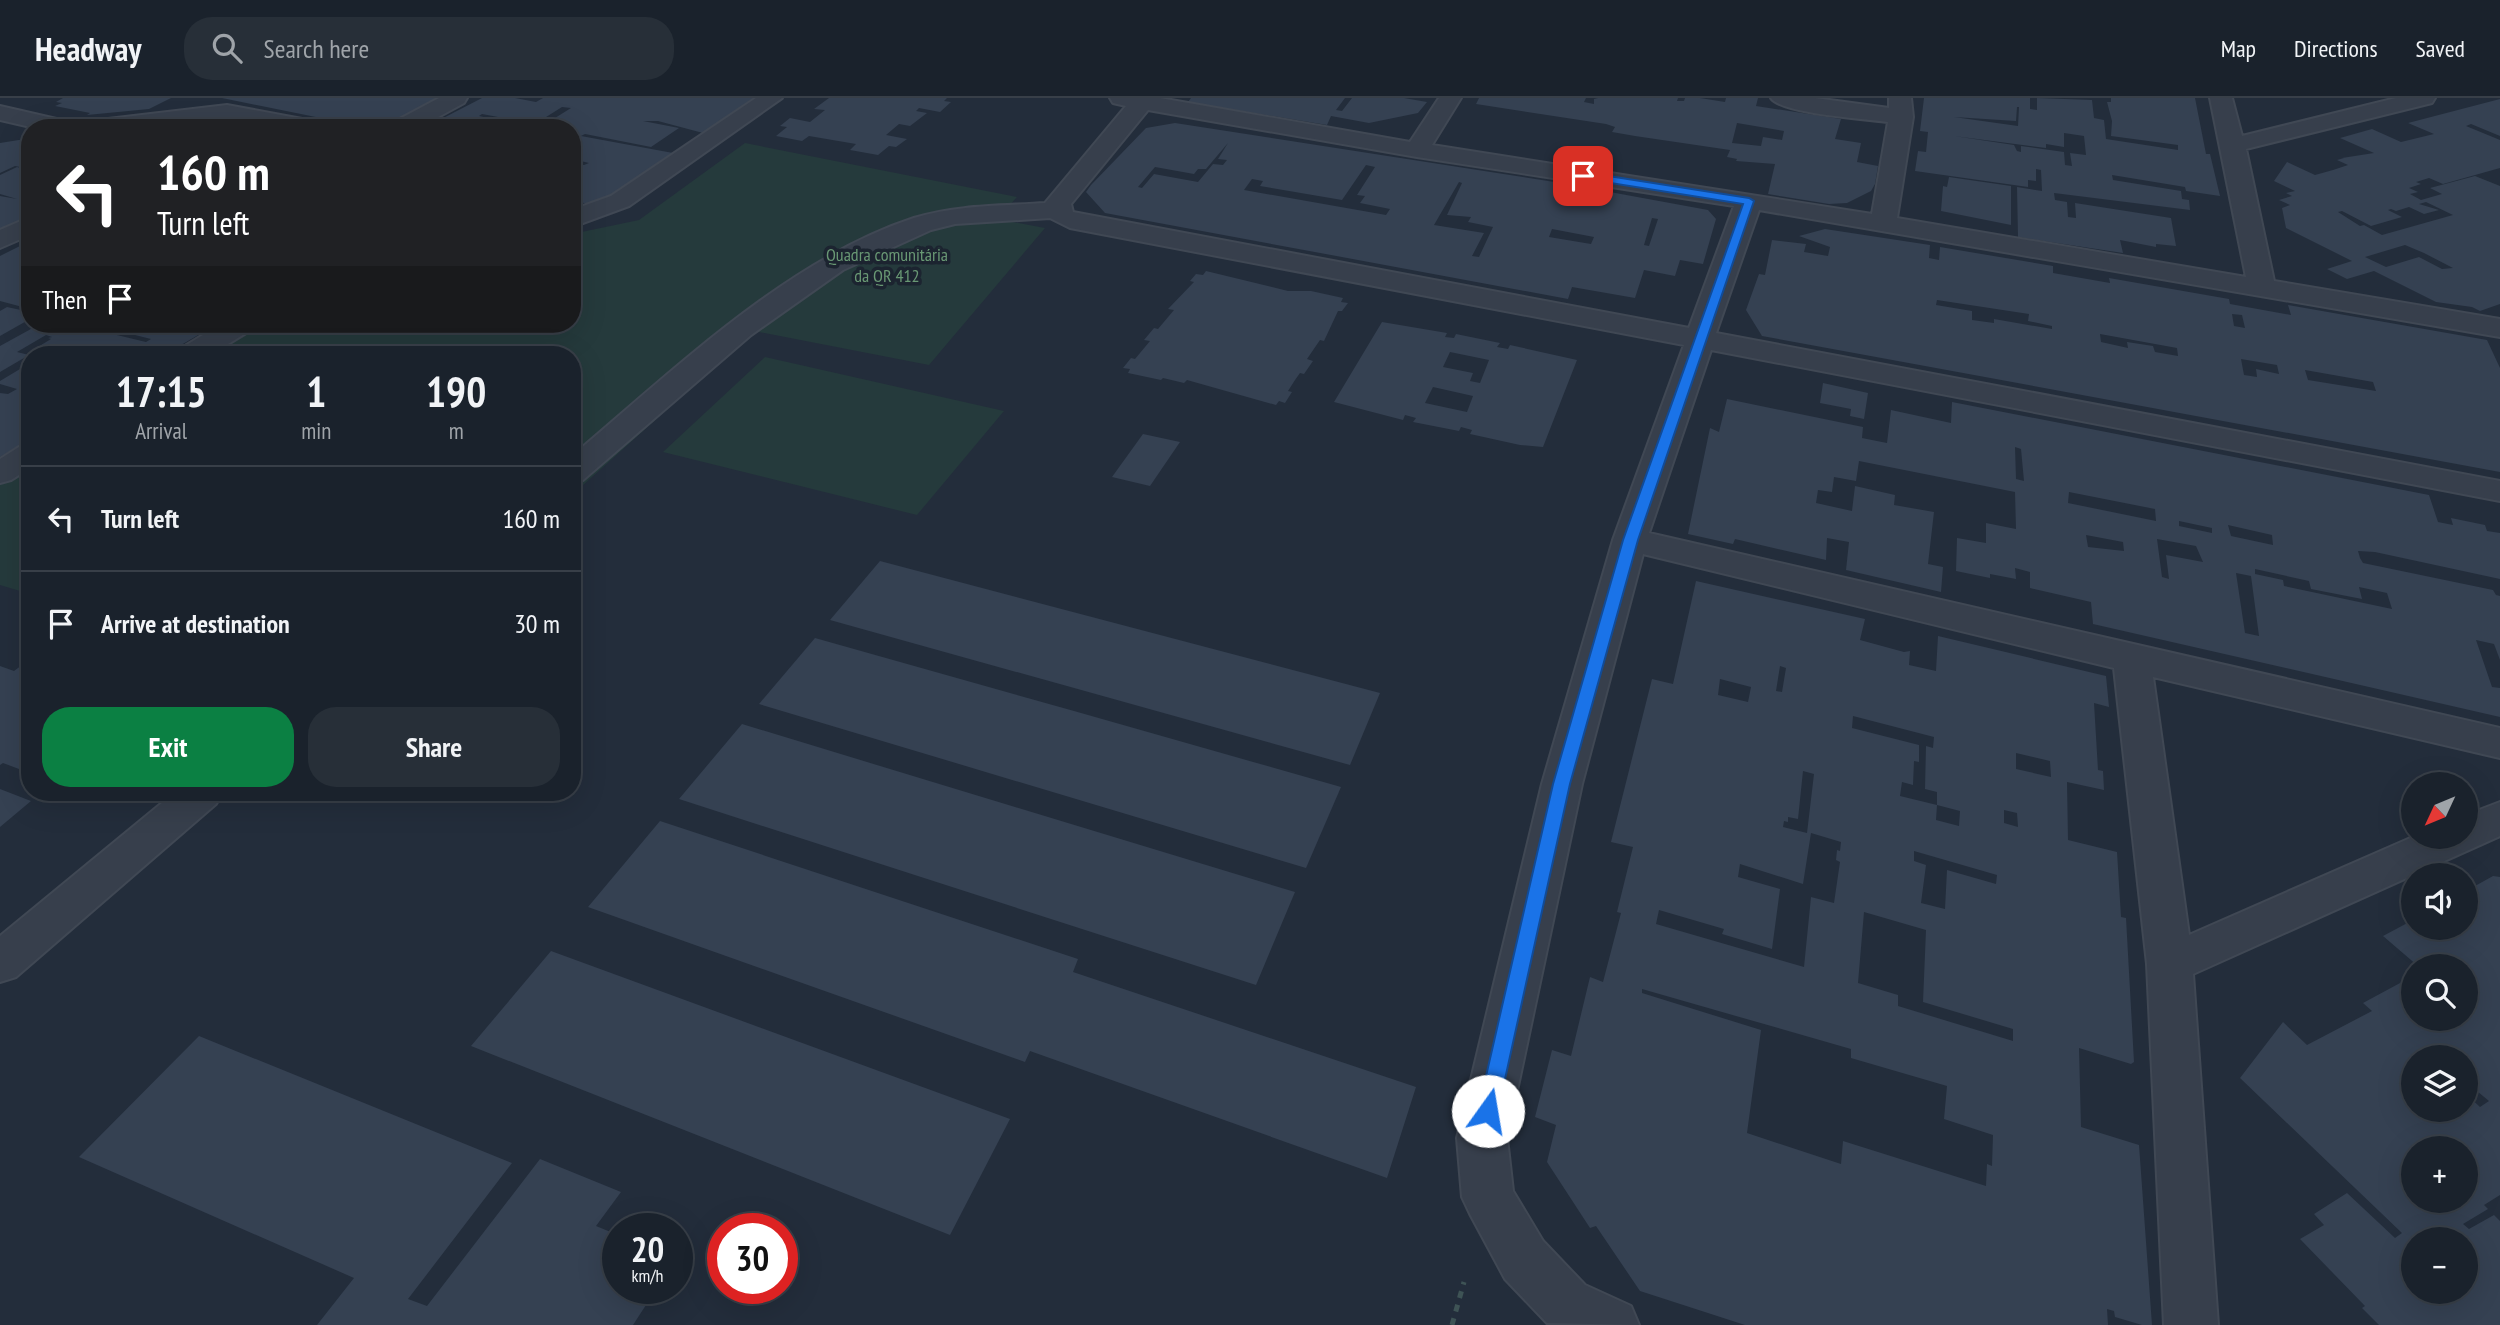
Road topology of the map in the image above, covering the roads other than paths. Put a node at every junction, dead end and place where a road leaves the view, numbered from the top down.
1 (7, 98) edge
2 (456, 98) edge
3 (771, 98) edge
4 (1450, 98) edge
5 (1783, 98) edge
6 (2221, 98) edge
7 (2424, 98) edge
8 (1136, 99) edge
9 (0, 101) edge
10 (1901, 107) edge
11 (0, 113) edge
12 (27, 119) edge
13 (163, 119) edge
14 (265, 119) edge
15 (417, 119) edge
16 (2233, 145) junction
17 (1417, 149) junction
18 (1749, 201) junction
19 (1058, 210) junction
20 (581, 216) edge
21 (1883, 225) junction
22 (21, 230) edge
23 (0, 240) edge
24 (2261, 286) junction
25 (2500, 328) edge
26 (226, 333) edge
27 (1700, 339) junction
28 (205, 346) edge
29 (21, 459) edge
30 (581, 465) edge
31 (0, 472) edge
32 (2500, 491) edge
33 (1630, 540) junction
34 (2133, 659) junction
35 (2500, 743) edge
36 (192, 801) edge
37 (2500, 818) edge
38 (2478, 828) edge
39 (2429, 849) edge
40 (0, 963) edge
41 (2170, 964) junction
42 (1612, 1325) edge
43 (2191, 1325) edge

1 - 9 street
2 - 15 street
3 - 20 street
4 - 17 street
5 - 10 street
6 - 16 street
7 - 16 street
8 - 17 street
8 - 19 street
10 - 21 street
11 - 12 street
13 - 14 street
16 - 24 street
17 - 18 street
18 - 21 street
18 - 27 street
19 - 27 street
19 - 30 street
21 - 24 street
22 - 23 street
24 - 25 street
26 - 28 street
27 - 32 street
27 - 33 street
29 - 31 street
33 - 34 street
33 - 42 street
34 - 35 street
34 - 41 street
36 - 40 street
37 - 38 street
39 - 41 street
41 - 43 street

